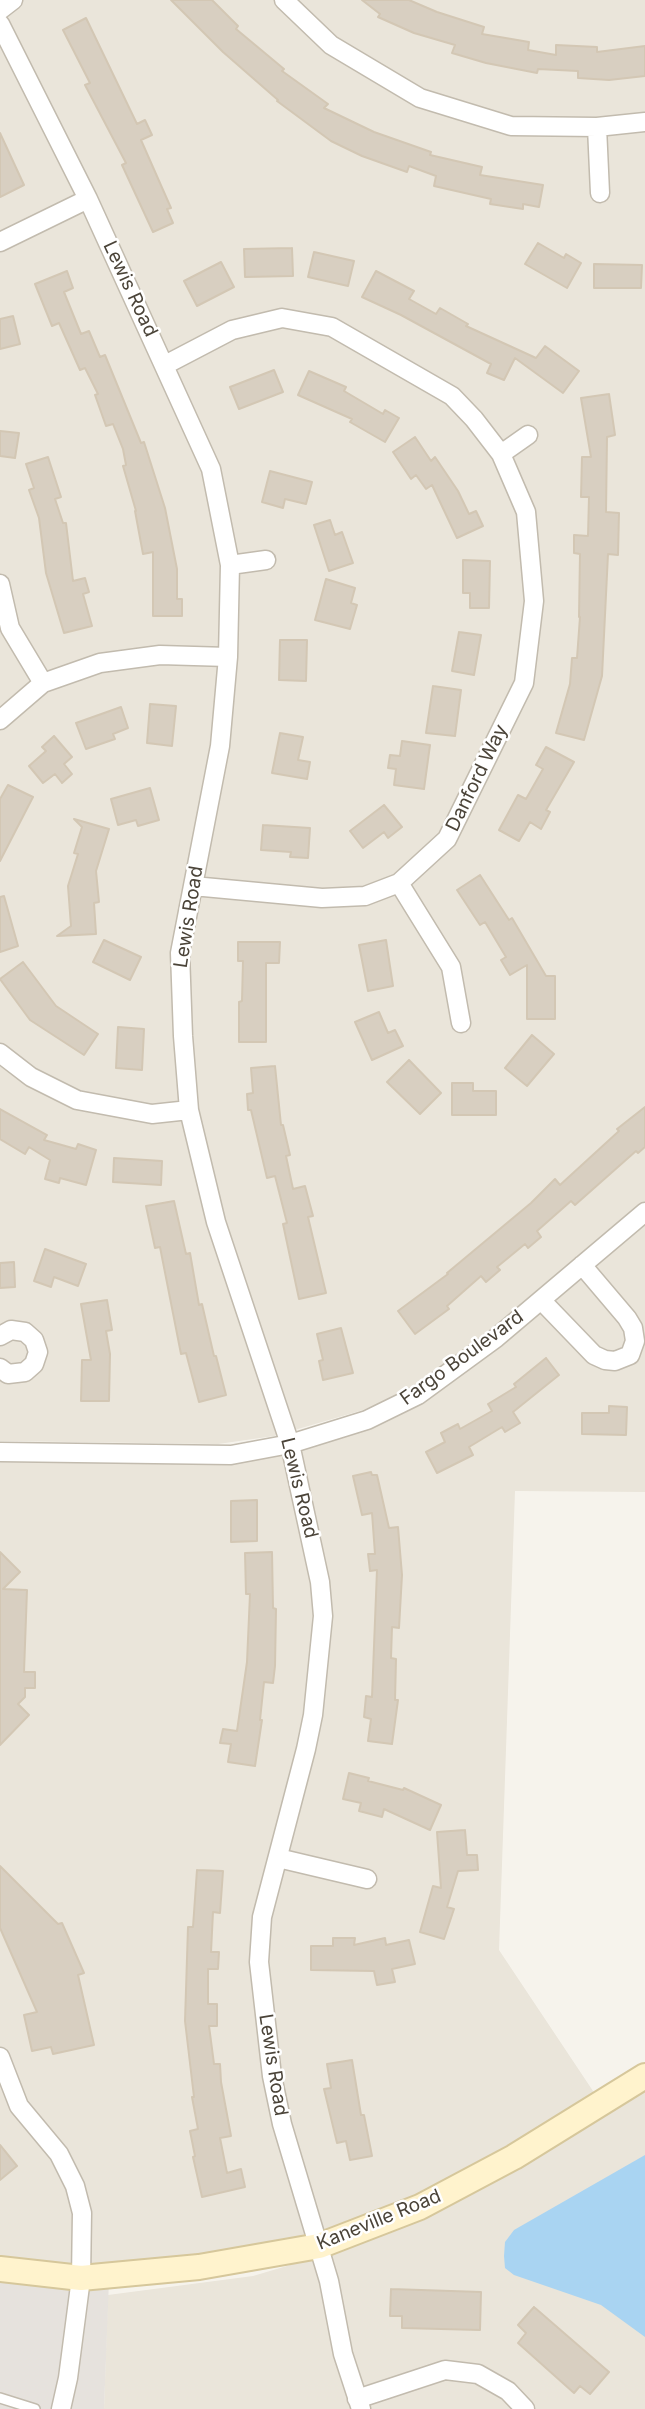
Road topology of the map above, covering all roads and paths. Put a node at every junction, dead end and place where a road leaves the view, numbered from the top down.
1 (13, 0) edge
2 (284, 0) edge
3 (0, 10) edge
4 (0, 24) edge
5 (645, 122) edge
6 (597, 127) junction
7 (600, 193) dead end
8 (88, 199) junction
9 (0, 242) edge
10 (165, 365) junction
11 (528, 435) dead end
12 (501, 454) junction
13 (266, 559) dead end
14 (230, 565) junction
15 (0, 584) edge
16 (228, 657) junction
17 (43, 683) junction
18 (0, 720) edge
19 (399, 884) junction
20 (193, 886) junction
21 (461, 1023) dead end
22 (0, 1053) edge
23 (190, 1110) junction
24 (645, 1212) edge
25 (582, 1265) junction
26 (541, 1300) junction
27 (0, 1336) edge
28 (1, 1373) edge
29 (290, 1444) junction
30 (0, 1452) edge
31 (278, 1858) junction
32 (368, 1879) dead end
33 (0, 2057) edge
34 (645, 2076) edge
35 (319, 2246) junction
36 (0, 2270) edge
37 (81, 2278) junction
38 (0, 2398) edge
39 (359, 2404) edge
40 (35, 2409) edge
41 (61, 2409) edge
42 (525, 2409) edge

1 - 3 street
2 - 6 street
4 - 8 street, Lewis Road
5 - 6 street
6 - 7 street
8 - 9 street
8 - 10 street, Lewis Road
10 - 12 street, Danford Way
10 - 14 street, Lewis Road
11 - 12 street
12 - 19 street, Danford Way
13 - 14 street
14 - 16 street, Lewis Road
15 - 17 street
16 - 17 street
16 - 20 street, Lewis Road
17 - 18 street
19 - 20 street, Danford Way
19 - 21 street
20 - 23 street, Lewis Road
22 - 23 street
23 - 29 street, Lewis Road
24 - 25 street, Fargo Boulevard
25 - 26 street, Fargo Boulevard
25 - 26 street
26 - 29 street, Fargo Boulevard
27 - 28 street
29 - 30 street, Fargo Boulevard
29 - 31 street, Lewis Road
31 - 32 street
31 - 35 street, Lewis Road
33 - 37 street
34 - 35 main road, Kaneville Road
35 - 37 main road, Kaneville Road
35 - 39 street, Lewis Road
36 - 37 main road, Kaneville Road
37 - 41 street
38 - 40 lane
39 - 42 street

